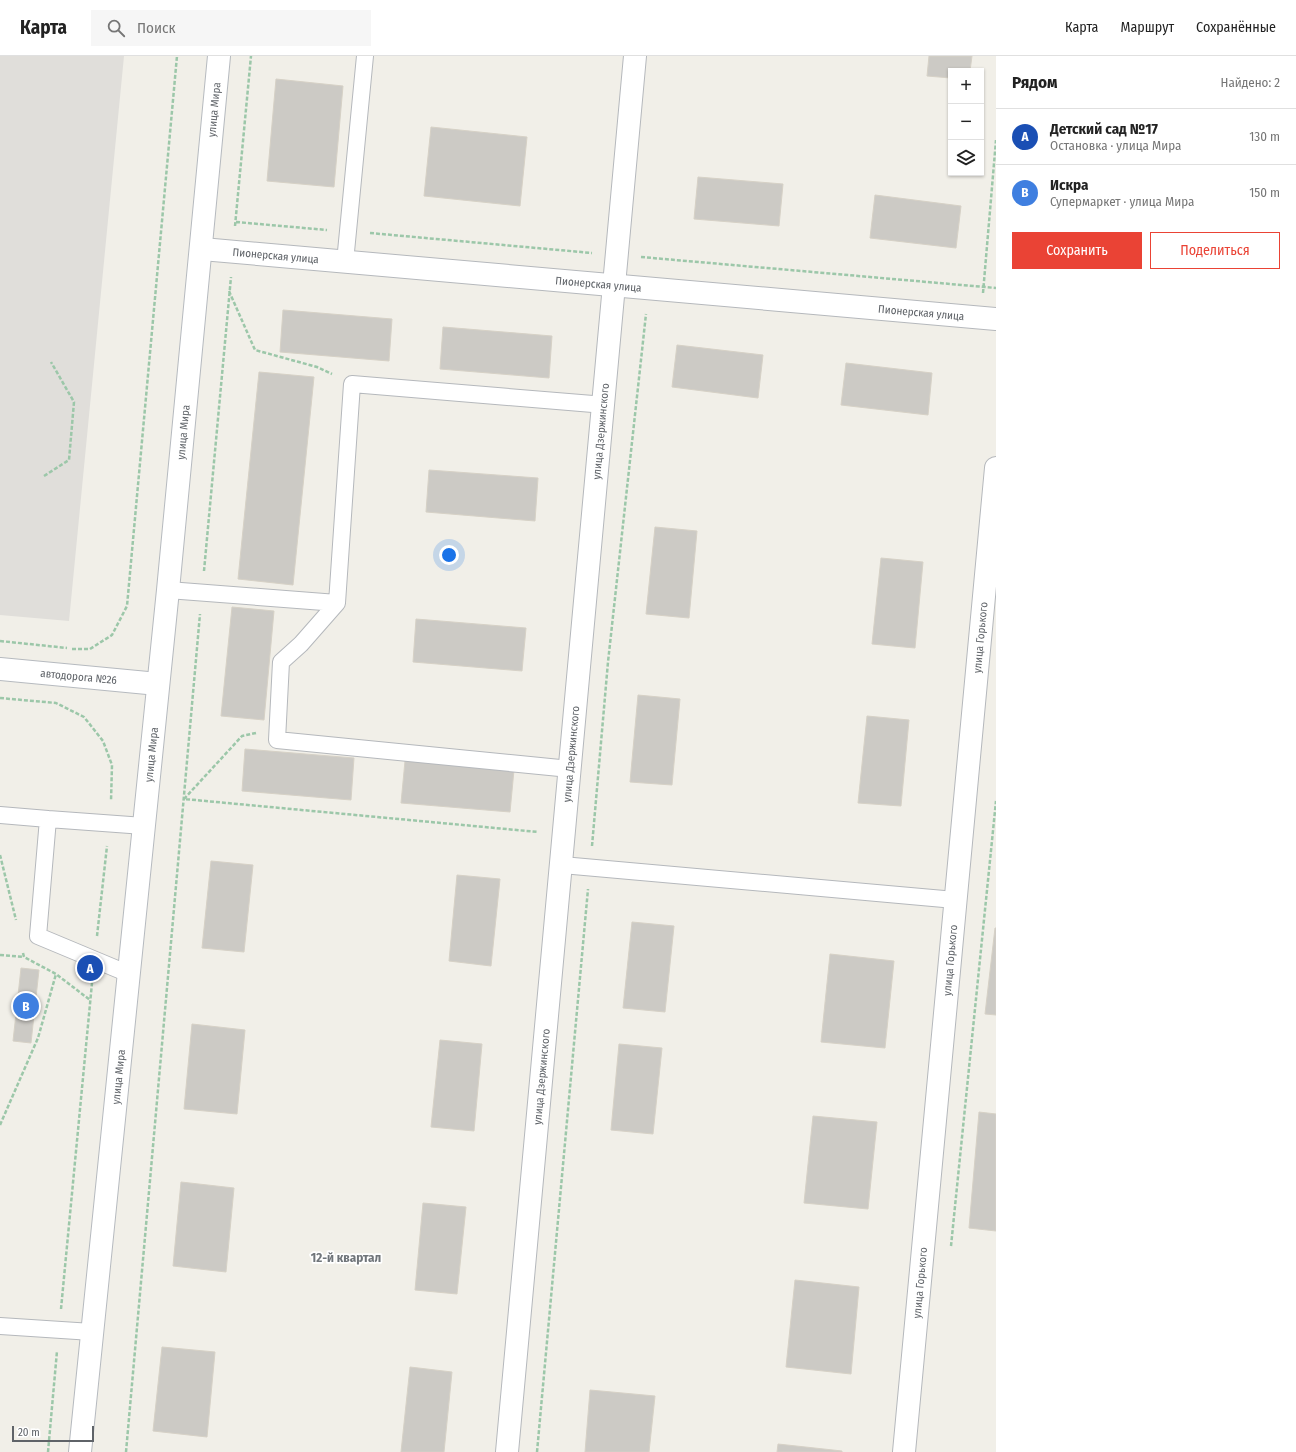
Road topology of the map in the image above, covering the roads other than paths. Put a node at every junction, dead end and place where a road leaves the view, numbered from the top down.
1 (220, 56) edge
2 (365, 56) edge
3 (635, 56) edge
4 (202, 249) junction
5 (345, 262) junction
6 (615, 286) junction
7 (988, 319) edge
8 (604, 405) junction
9 (996, 468) edge
10 (168, 590) junction
11 (337, 602) junction
12 (0, 669) edge
13 (158, 684) junction
14 (570, 769) junction
15 (0, 815) edge
16 (48, 819) junction
17 (144, 826) junction
18 (562, 865) junction
19 (955, 900) junction
20 (129, 974) junction
21 (0, 1326) edge
22 (92, 1332) junction
23 (80, 1452) edge
24 (507, 1452) edge
25 (904, 1452) edge

1 - 4 street, улица Мира
2 - 5 lane
3 - 6 street, улица Дзержинского
4 - 5 street, Пионерская улица
4 - 10 street, улица Мира
5 - 6 street, Пионерская улица
6 - 7 street, Пионерская улица
6 - 8 street, улица Дзержинского
8 - 11 lane
8 - 14 street, улица Дзержинского
9 - 19 street, улица Горького
10 - 11 lane
10 - 13 street, улица Мира
11 - 14 lane
12 - 13 street, автодорога №26
13 - 17 street, улица Мира
14 - 18 street, улица Дзержинского
15 - 16 lane
16 - 17 lane
16 - 20 lane
17 - 20 street, улица Мира
18 - 19 lane
18 - 24 street, улица Дзержинского
19 - 25 street, улица Горького
20 - 22 street, улица Мира
21 - 22 lane
22 - 23 street, улица Мира

